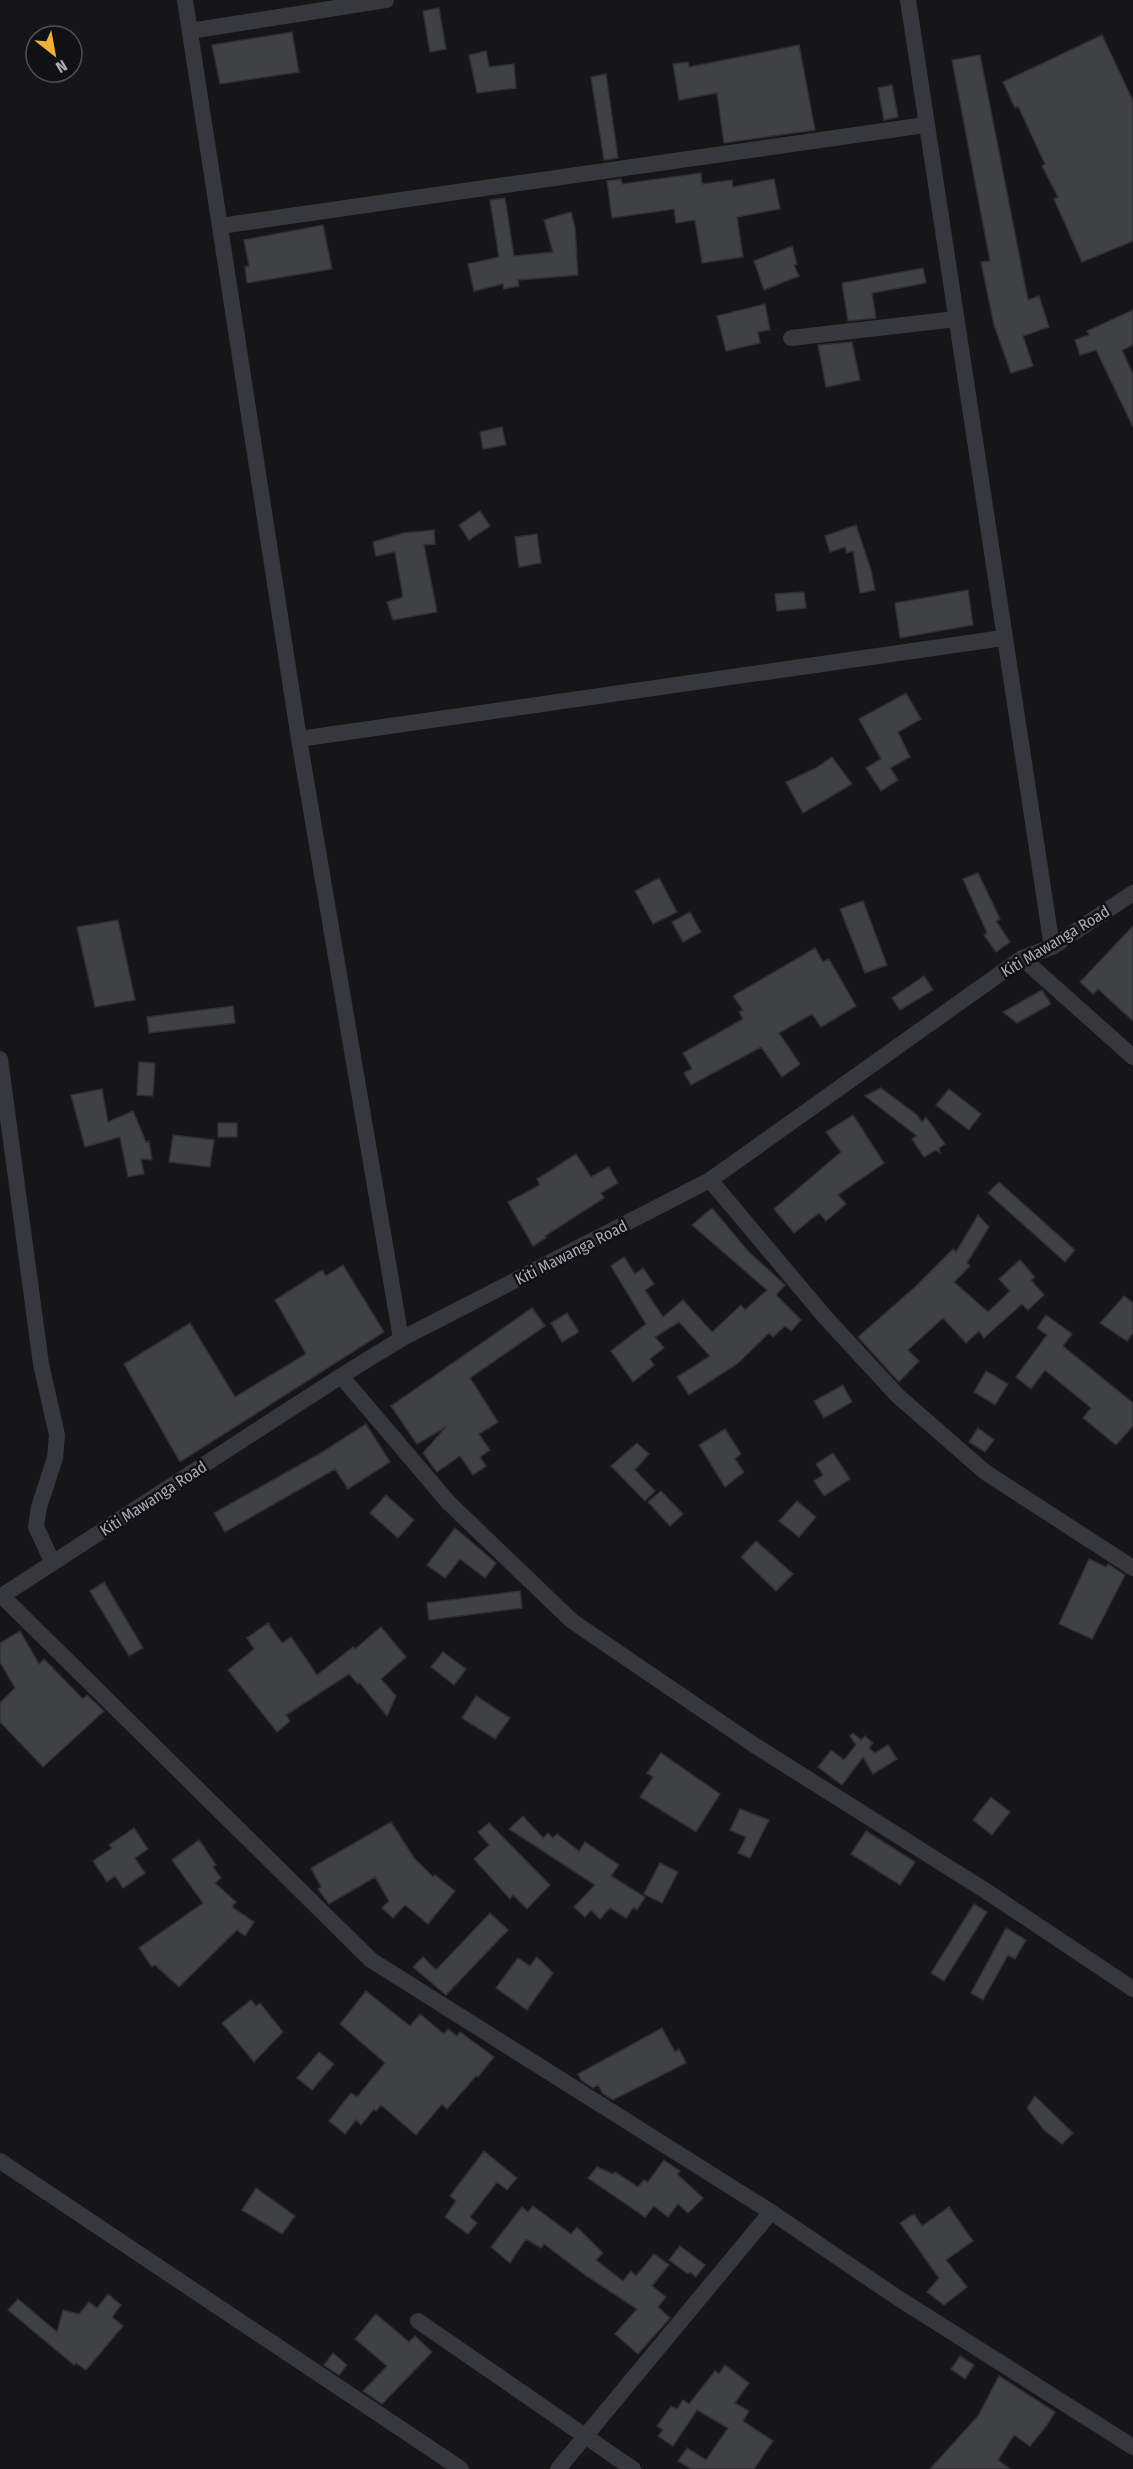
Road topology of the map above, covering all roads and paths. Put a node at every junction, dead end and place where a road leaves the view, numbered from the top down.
1 (185, 0) edge
2 (386, 0) edge
3 (908, 0) edge
4 (190, 31) junction
5 (925, 125) junction
6 (220, 226) junction
7 (956, 319) junction
8 (791, 338) dead end
9 (1003, 638) junction
10 (299, 739) junction
11 (1133, 893) edge
12 (1052, 947) junction
13 (1022, 958) junction
14 (1133, 1057) edge
15 (0, 1059) edge
16 (710, 1180) junction
17 (401, 1339) junction
18 (341, 1376) junction
19 (53, 1563) junction
20 (1133, 1568) edge
21 (1, 1597) edge
22 (1133, 1989) edge
23 (0, 2161) edge
24 (771, 2212) junction
25 (418, 2321) dead end
26 (584, 2438) junction
27 (1133, 2447) edge
28 (461, 2469) edge
29 (558, 2469) edge
30 (633, 2469) edge

1 - 4 street
2 - 4 street
3 - 5 street
4 - 6 street
5 - 6 street
5 - 7 street
6 - 10 street
7 - 8 street
7 - 9 street
9 - 10 street
9 - 12 street
10 - 17 street
11 - 12 street, Kiti Mawanga Road
12 - 13 street, Kiti Mawanga Road
13 - 14 street
13 - 16 street, Kiti Mawanga Road
15 - 19 street
16 - 17 street, Kiti Mawanga Road
16 - 20 street
17 - 18 street, Kiti Mawanga Road
18 - 19 street, Kiti Mawanga Road
18 - 22 street
19 - 21 street, Kiti Mawanga Road
21 - 24 street
23 - 28 street
24 - 26 street
24 - 27 street
25 - 26 street
26 - 29 street
26 - 30 street

